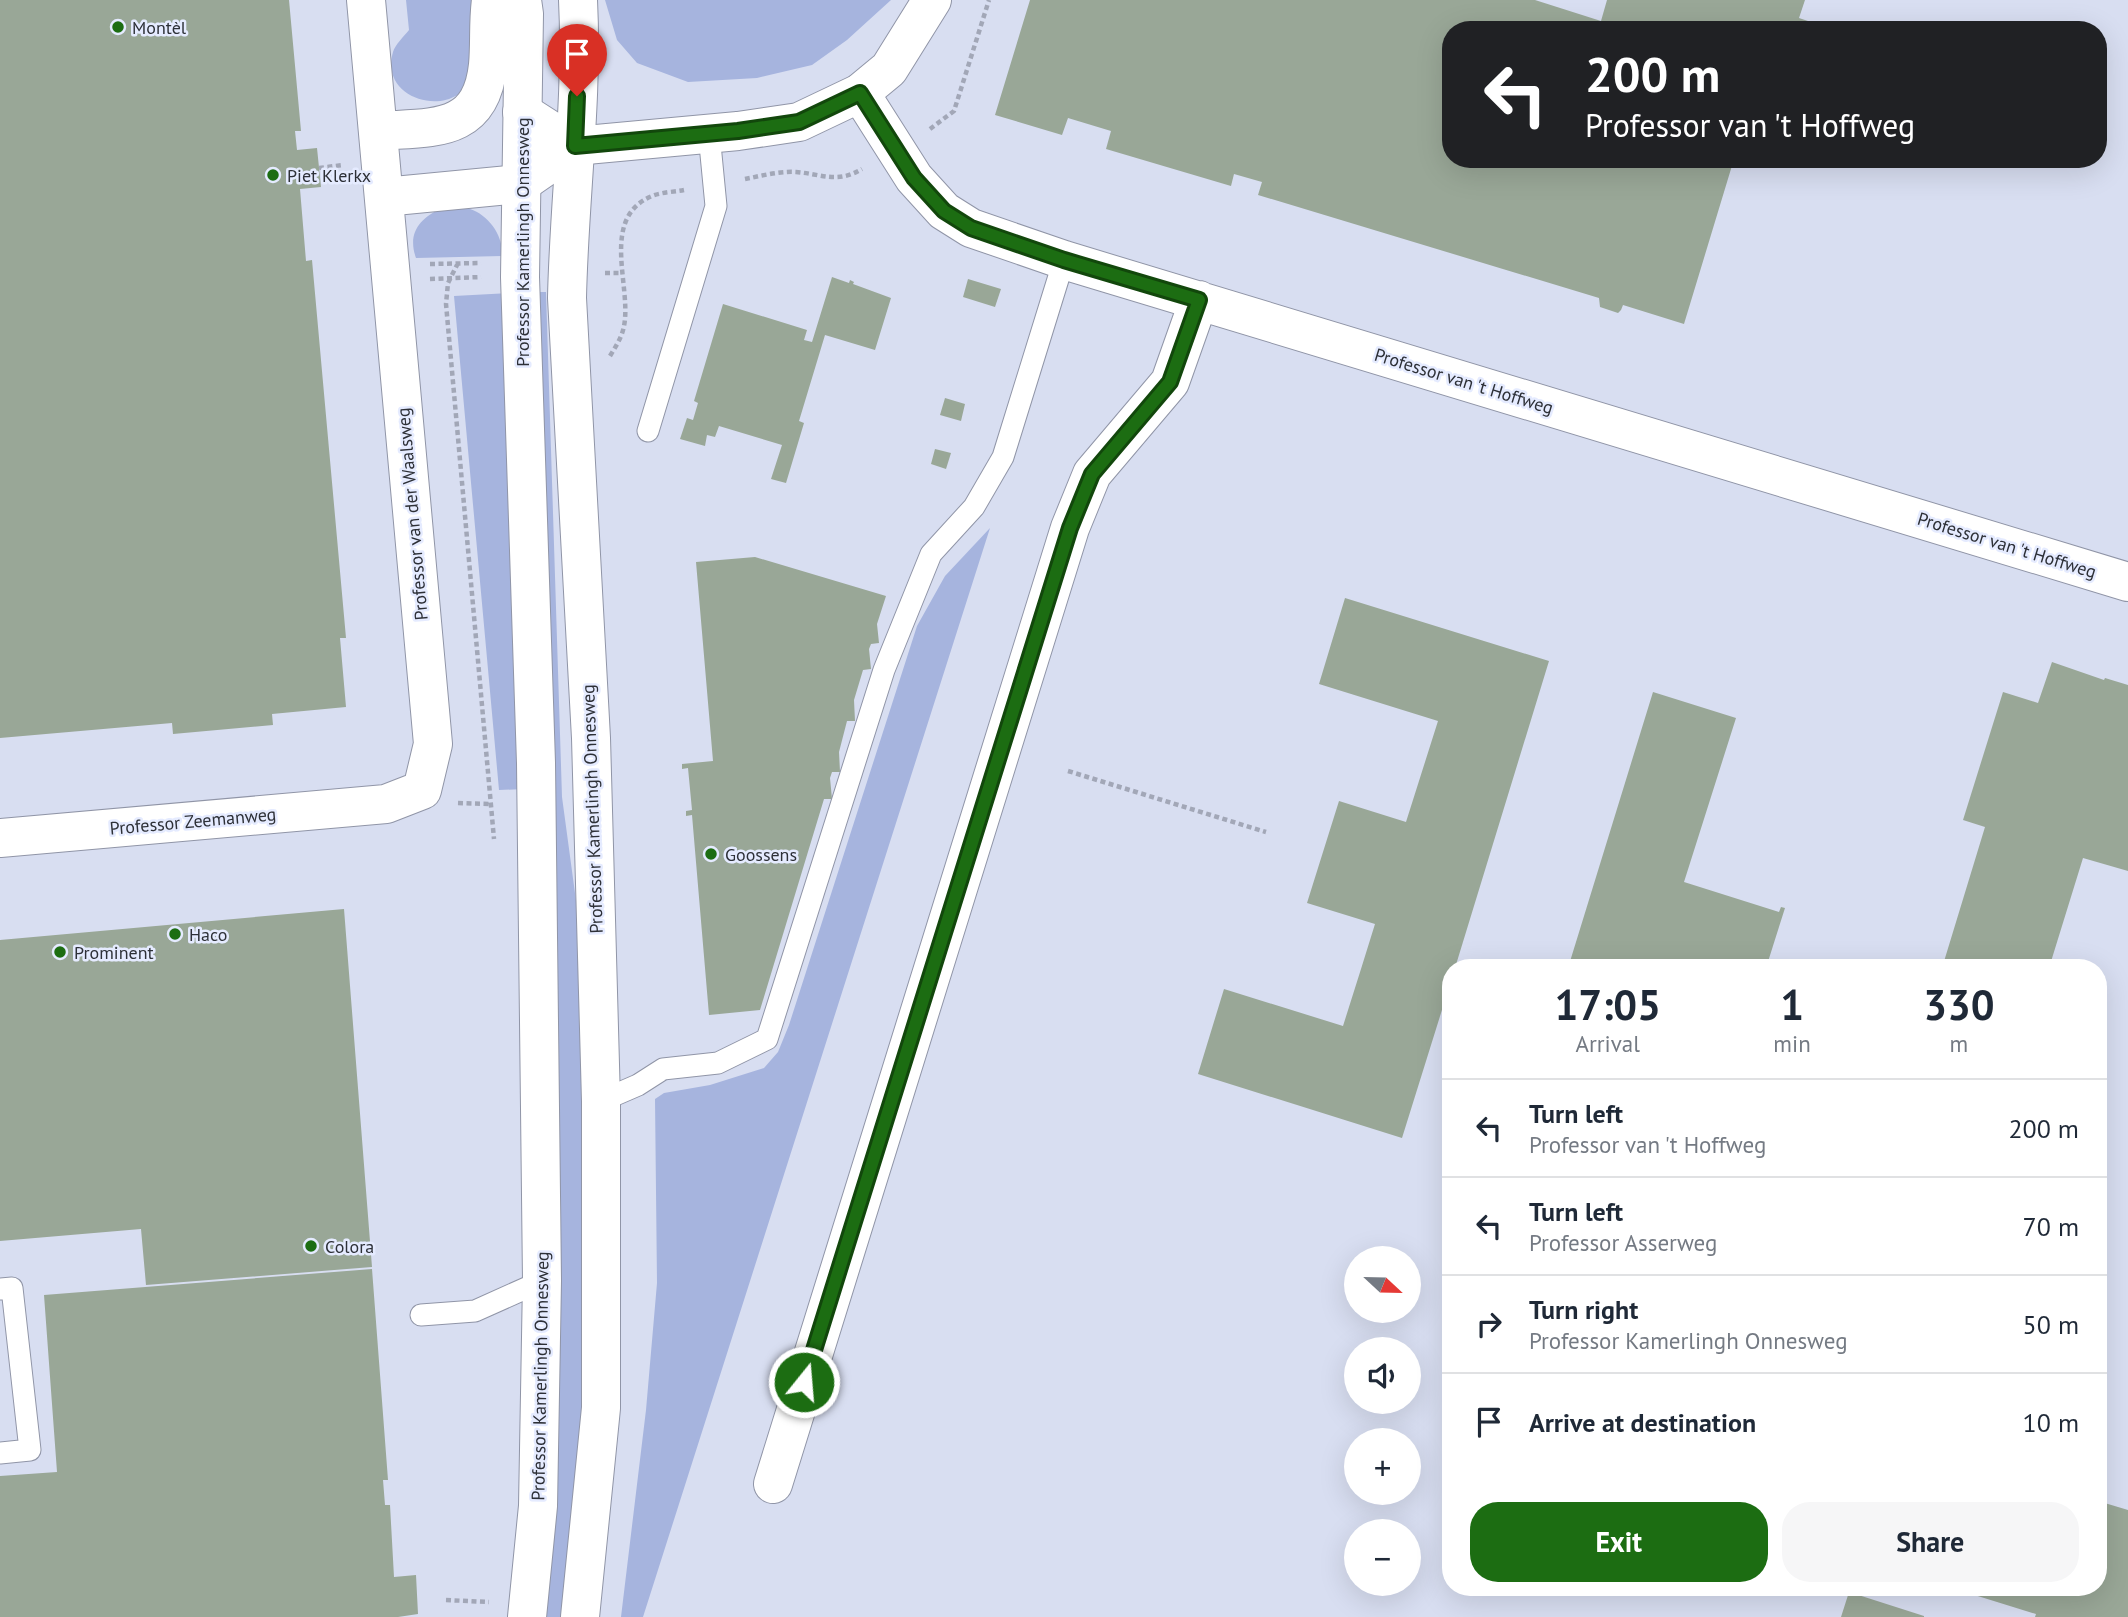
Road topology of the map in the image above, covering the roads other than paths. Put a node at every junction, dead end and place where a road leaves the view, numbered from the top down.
1 (366, 0) edge
2 (491, 0) edge
3 (522, 0) edge
4 (578, 0) edge
5 (932, 0) edge
6 (860, 93) junction
7 (522, 111) junction
8 (378, 131) junction
9 (709, 134) junction
10 (575, 146) junction
11 (520, 184) junction
12 (384, 197) junction
13 (1064, 260) junction
14 (1199, 300) junction
15 (648, 431) dead end
16 (2128, 582) edge
17 (386, 804) joint
18 (0, 838) edge
19 (601, 1101) junction
20 (542, 1281) junction
21 (0, 1289) edge
22 (421, 1315) dead end
23 (0, 1453) edge
24 (773, 1484) dead end
25 (514, 1610) edge
26 (580, 1617) edge

1 - 8 street, Professor van der Waalsweg
2 - 8 street
3 - 7 street, Professor Kamerlingh Onnesweg
4 - 10 street, Professor Kamerlingh Onnesweg
5 - 6 street
6 - 9 street
6 - 13 street, Professor van 't Hoffweg
7 - 10 street
7 - 11 street, Professor Kamerlingh Onnesweg
8 - 12 street, Professor van der Waalsweg
9 - 10 street
9 - 15 lane
10 - 11 street
10 - 19 street, Professor Kamerlingh Onnesweg
11 - 12 street
11 - 20 street, Professor Kamerlingh Onnesweg
12 - 17 street, Professor van der Waalsweg
13 - 14 street, Professor van 't Hoffweg
13 - 19 lane
14 - 16 street, Professor van 't Hoffweg
14 - 24 street
17 - 18 street, Professor Zeemanweg
19 - 26 street, Professor Kamerlingh Onnesweg
20 - 22 lane
20 - 25 street, Professor Kamerlingh Onnesweg
21 - 23 lane

